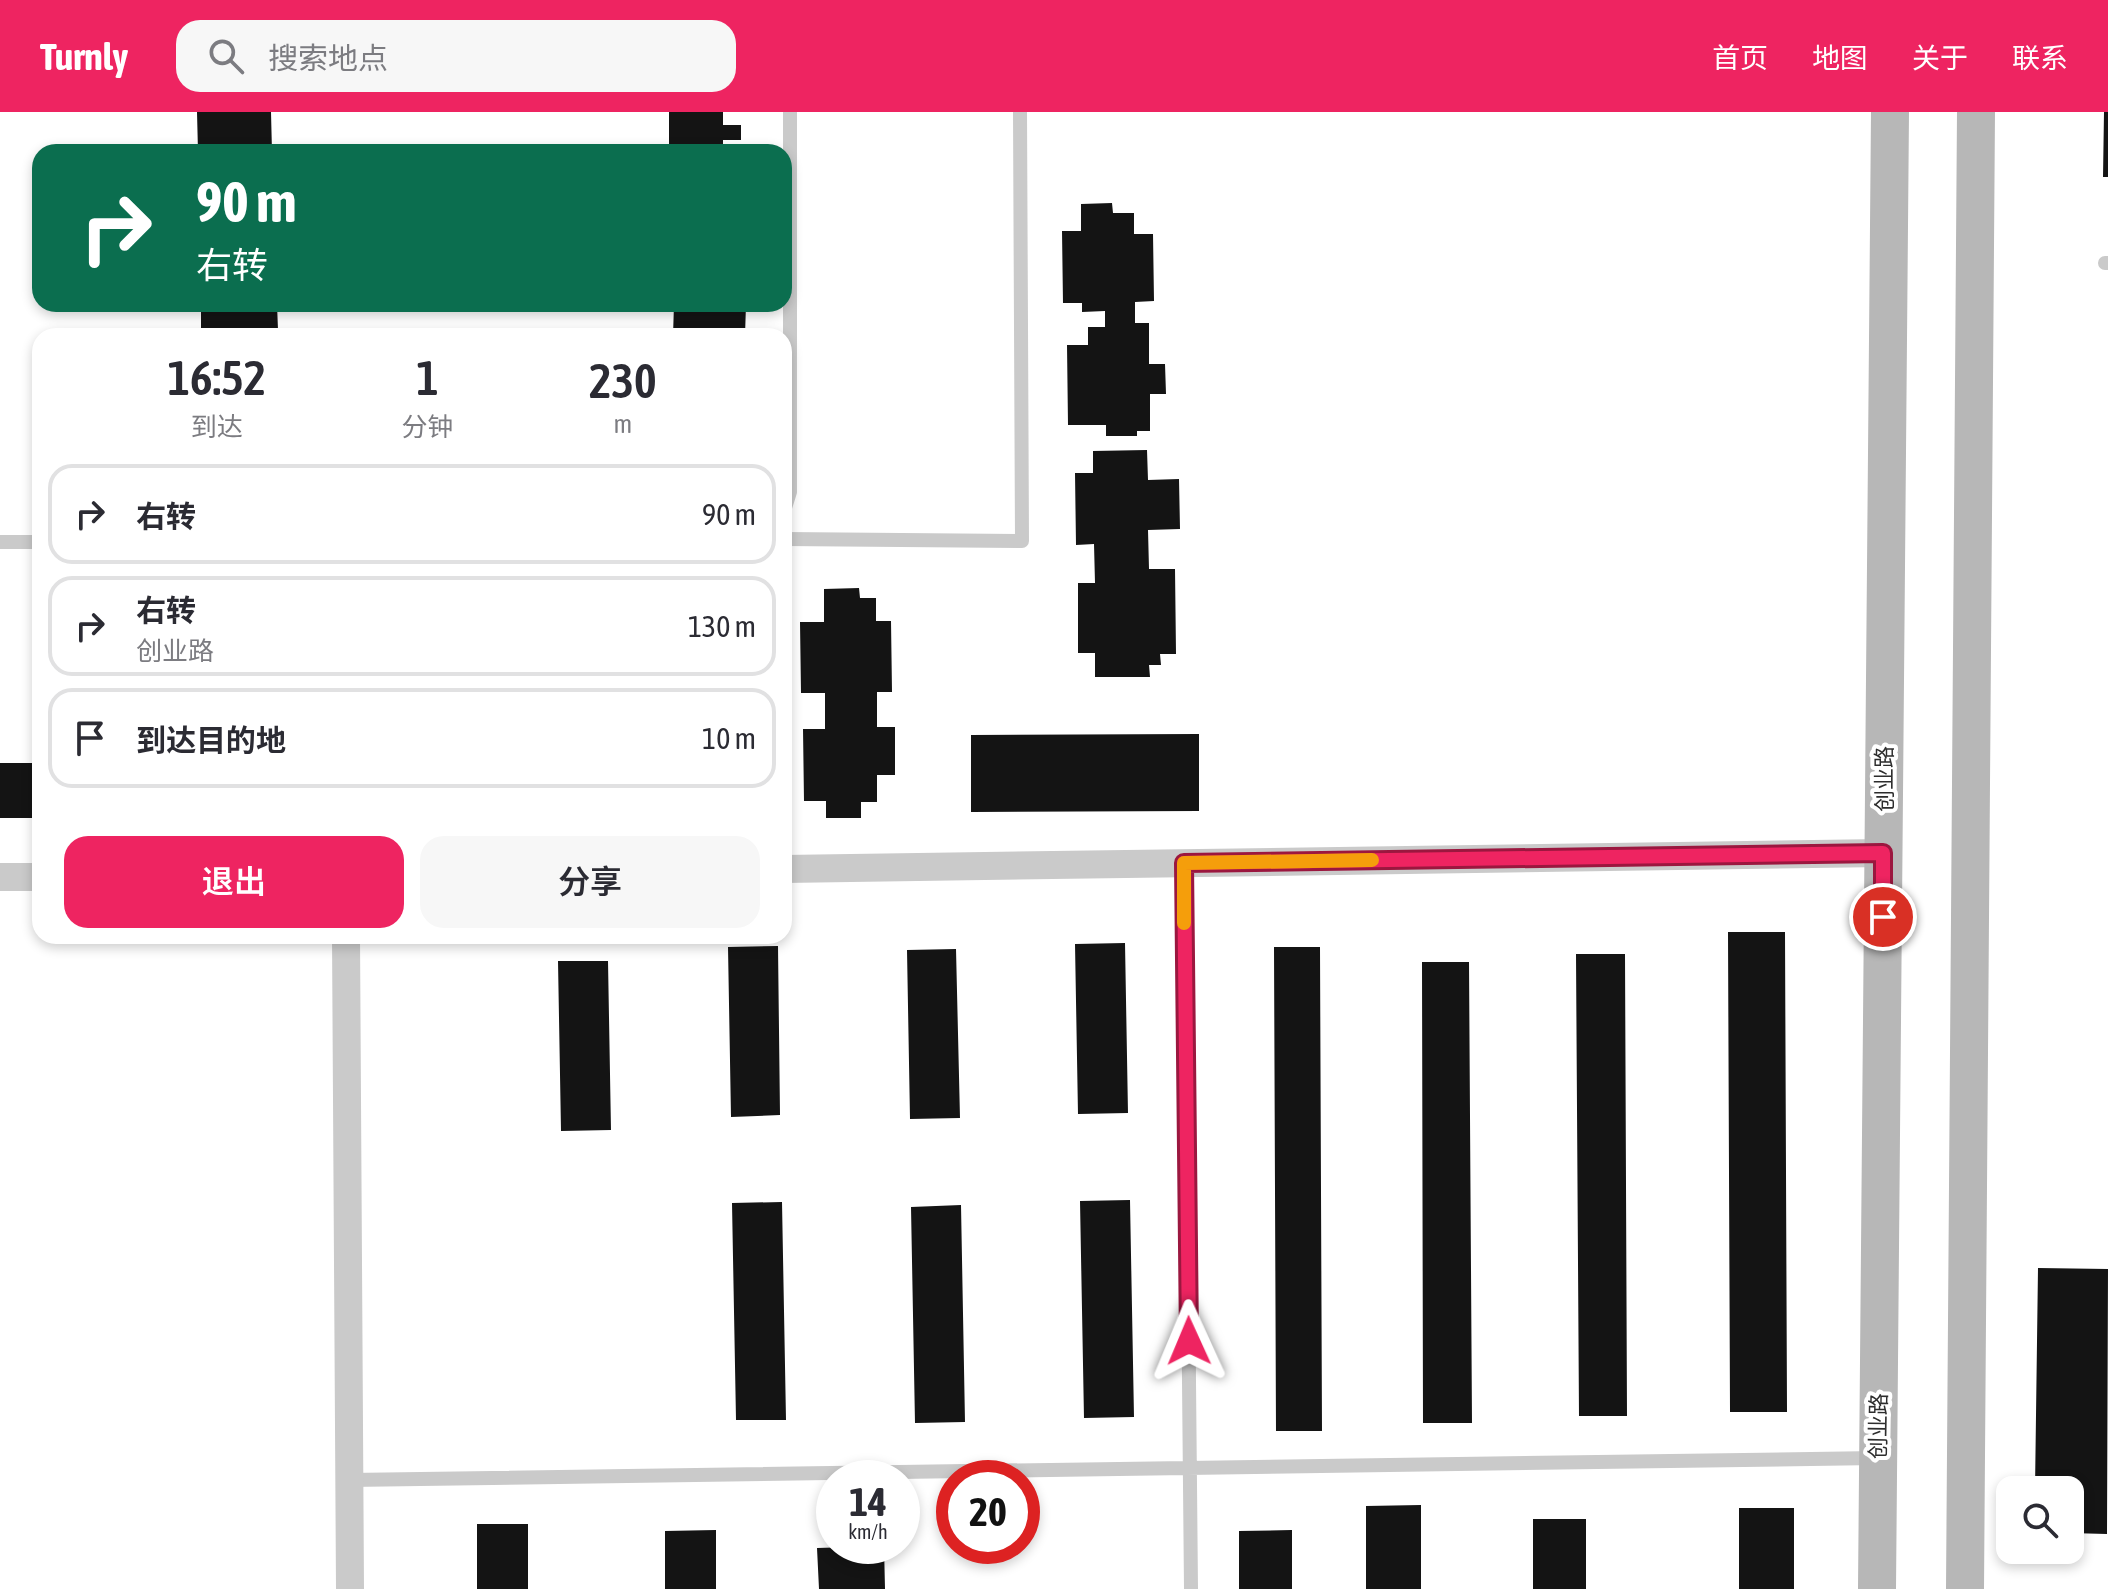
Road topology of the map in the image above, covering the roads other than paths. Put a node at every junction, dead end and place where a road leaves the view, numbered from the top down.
1 (790, 112) edge
2 (1020, 112) edge
3 (1890, 112) edge
4 (1976, 112) edge
5 (790, 144) edge
6 (792, 539) edge
7 (0, 542) edge
8 (32, 542) edge
9 (1883, 853) junction
10 (1184, 863) junction
11 (792, 869) edge
12 (0, 877) edge
13 (32, 877) edge
14 (346, 944) edge
15 (1878, 1458) junction
16 (1190, 1468) junction
17 (349, 1480) junction
18 (350, 1589) edge
19 (1191, 1589) edge
20 (1877, 1589) edge
21 (1965, 1589) edge

1 - 5 lane
2 - 6 lane
3 - 9 main road, 创业路
4 - 21 main road
7 - 8 lane
9 - 10 street
9 - 15 main road, 创业路
10 - 11 street
10 - 16 lane
12 - 13 street
14 - 17 street
15 - 16 lane
15 - 20 main road, 创业路
16 - 17 lane
16 - 19 lane
17 - 18 street

